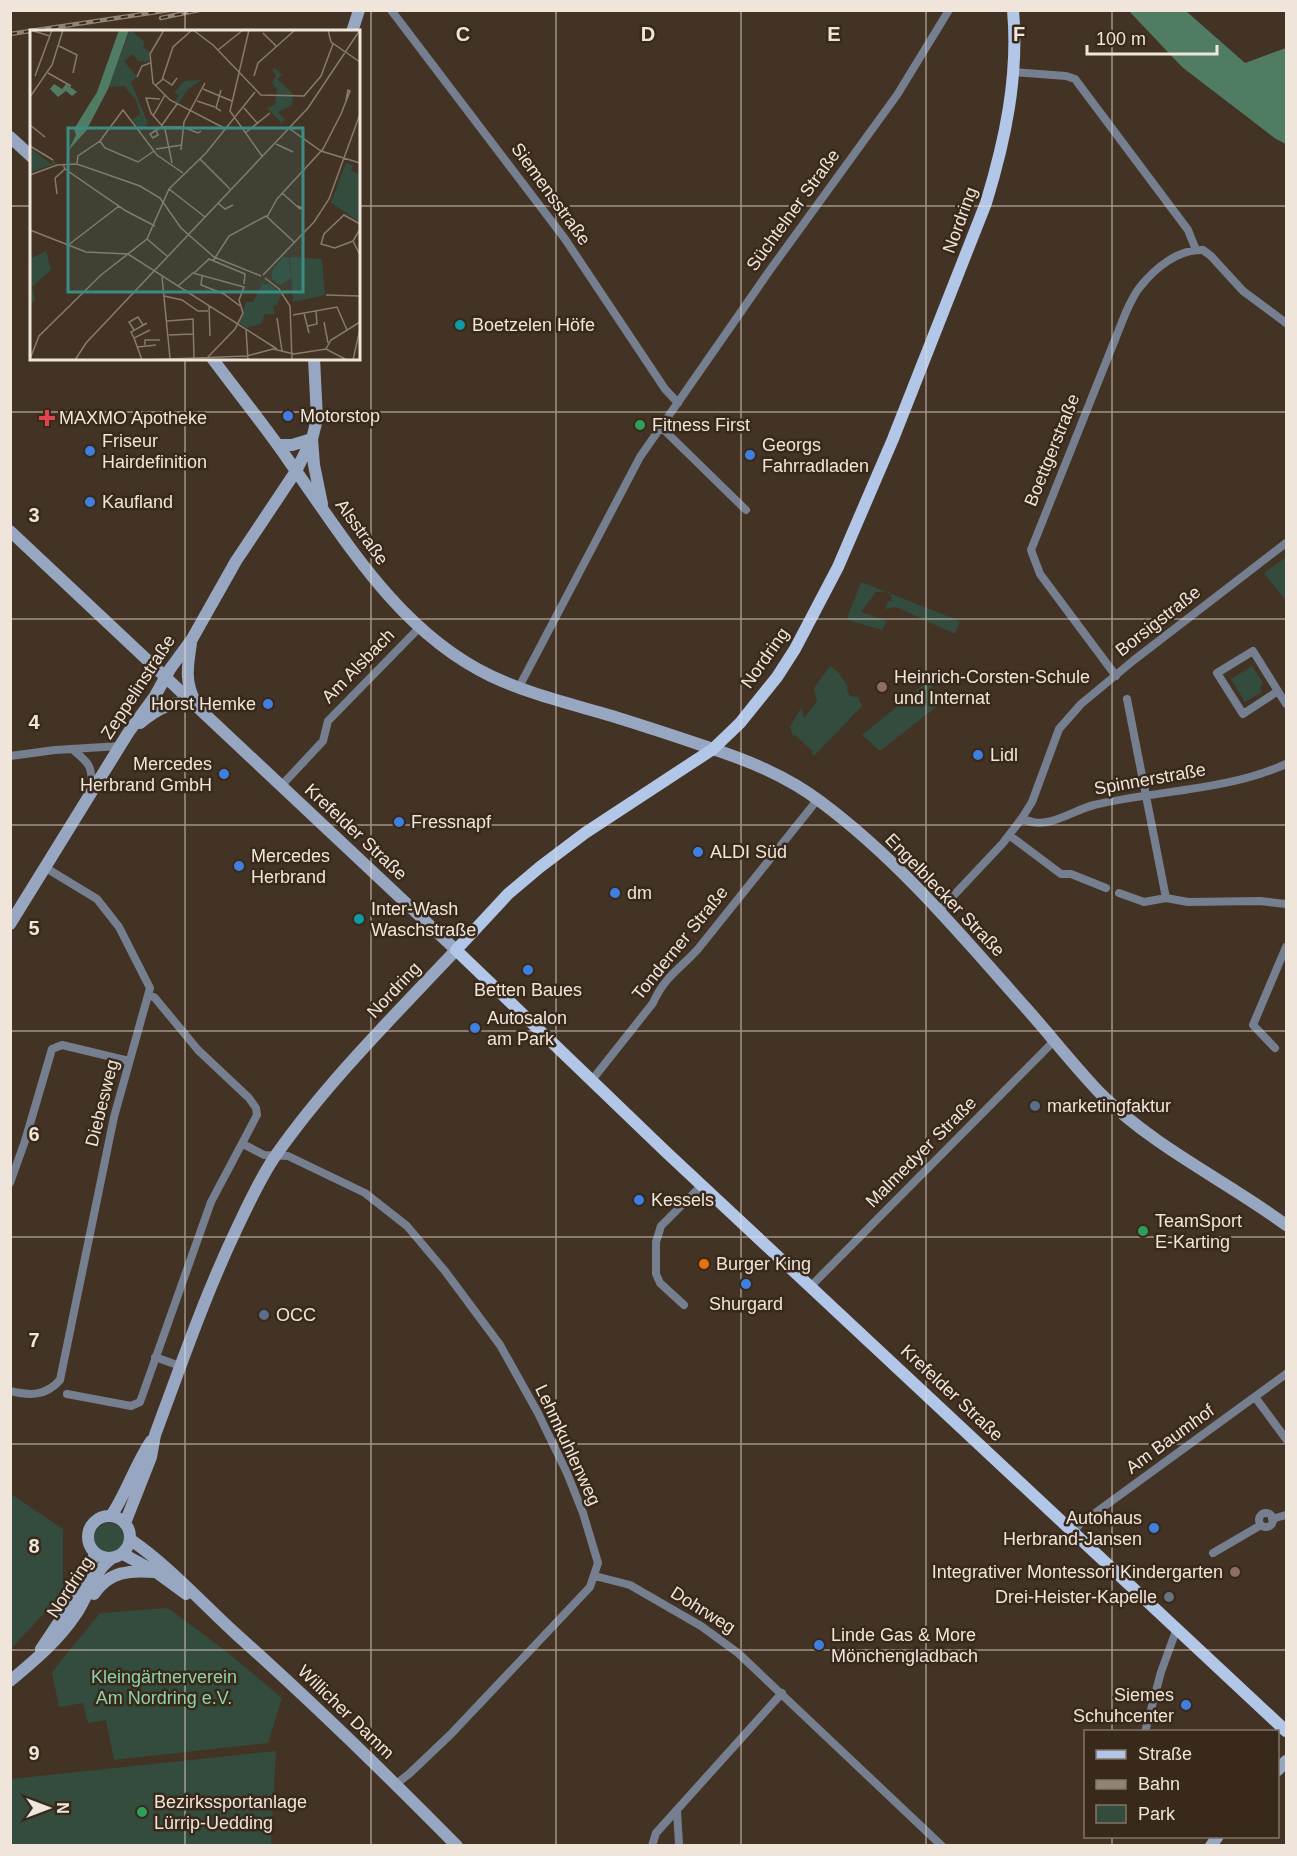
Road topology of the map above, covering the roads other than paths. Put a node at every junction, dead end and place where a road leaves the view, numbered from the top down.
1 (359, 10) edge
2 (391, 10) edge
3 (949, 10) edge
4 (1013, 10) edge
5 (353, 30) edge
6 (1014, 72) junction
7 (10, 137) edge
8 (30, 155) edge
9 (1196, 250) junction
10 (1287, 323) edge
11 (214, 360) edge
12 (314, 360) edge
13 (678, 403) junction
14 (661, 427) junction
15 (312, 439) junction
16 (278, 445) junction
17 (297, 471) junction
18 (324, 510) junction
19 (746, 510) dead end
20 (10, 531) edge
21 (1287, 543) edge
22 (420, 627) junction
23 (192, 639) junction
24 (1116, 676) junction
25 (165, 678) junction
26 (519, 687) junction
27 (1278, 691) junction
28 (1127, 699) dead end
29 (1287, 704) edge
30 (197, 707) junction
31 (128, 733) junction
32 (120, 746) junction
33 (72, 749) junction
34 (713, 749) junction
35 (10, 756) edge
36 (1287, 764) edge
37 (281, 786) junction
38 (92, 793) junction
39 (1145, 797) junction
40 (818, 799) junction
41 (1022, 818) junction
42 (1009, 835) junction
43 (46, 868) junction
44 (1106, 888) dead end
45 (1119, 893) dead end
46 (1166, 898) junction
47 (1287, 904) edge
48 (939, 911) junction
49 (10, 924) edge
50 (1287, 947) edge
51 (456, 950) junction
52 (150, 995) junction
53 (1054, 1041) junction
54 (1275, 1048) dead end
55 (129, 1061) junction
56 (592, 1080) junction
57 (243, 1144) junction
58 (276, 1156) junction
59 (10, 1183) edge
60 (702, 1185) junction
61 (1287, 1224) edge
62 (811, 1286) junction
63 (684, 1305) dead end
64 (155, 1356) junction
65 (180, 1366) junction
66 (1287, 1374) edge
67 (10, 1391) edge
68 (67, 1394) dead end
69 (1255, 1397) junction
70 (155, 1435) junction
71 (1287, 1439) edge
72 (1287, 1515) edge
73 (111, 1516) junction
74 (125, 1523) junction
75 (1074, 1531) junction
76 (131, 1540) junction
77 (95, 1554) junction
78 (123, 1554) junction
79 (1213, 1554) dead end
80 (111, 1559) junction
81 (156, 1572) junction
82 (595, 1576) junction
83 (207, 1607) junction
84 (77, 1613) junction
85 (1178, 1628) junction
86 (33, 1660) junction
87 (10, 1681) edge
88 (782, 1693) junction
89 (1145, 1730) edge
90 (1287, 1731) edge
91 (396, 1784) junction
92 (677, 1811) junction
93 (457, 1845) edge
94 (652, 1845) edge
95 (678, 1845) edge
96 (942, 1845) edge

1 - 5 main road
2 - 13 street, Siemensstraße
3 - 13 street, Süchtelner Straße
4 - 6 main road, Nordring
6 - 9 street
6 - 34 main road, Nordring
7 - 8 main road
9 - 10 street
9 - 24 street, Boettgerstraße
11 - 16 main road, Alsstraße
12 - 15 main road
13 - 14 street, Süchtelner Straße
14 - 19 street
14 - 26 street, Süchtelner Straße
15 - 16 main road
15 - 17 main road, Zeppelinstraße
15 - 18 main road
16 - 17 main road, Alsstraße
17 - 18 main road, Alsstraße
17 - 23 main road, Zeppelinstraße
18 - 22 main road, Alsstraße
20 - 25 main road, Krefelder Straße
21 - 24 street, Borsigstraße
22 - 26 main road, Alsstraße
22 - 37 street, Am Alsbach
23 - 25 main road, Zeppelinstraße
23 - 30 main road
24 - 41 street, Borsigstraße
25 - 30 main road, Krefelder Straße
25 - 31 main road, Zeppelinstraße
26 - 34 main road, Engelblecker Straße
27 - 27 street
27 - 29 street
28 - 39 street
30 - 31 main road
30 - 37 main road, Krefelder Straße
31 - 32 main road, Zeppelinstraße
32 - 33 street
32 - 38 main road, Zeppelinstraße
33 - 35 street
33 - 38 street
34 - 40 main road, Engelblecker Straße
34 - 51 main road, Nordring
36 - 39 street, Spinnerstraße
37 - 51 main road, Krefelder Straße
38 - 43 main road, Zeppelinstraße
39 - 41 street, Spinnerstraße
39 - 46 street
40 - 48 main road, Engelblecker Straße
40 - 56 street, Tonderner Straße
41 - 42 street, Borsigstraße
42 - 44 street
42 - 48 street, Borsigstraße
43 - 49 main road, Zeppelinstraße
43 - 52 street
45 - 46 street
46 - 47 street
48 - 53 main road, Engelblecker Straße
50 - 54 street
51 - 56 main road, Krefelder Straße
51 - 58 main road, Nordring
52 - 55 street, Diebesweg
52 - 57 street
53 - 61 main road, Engelblecker Straße
53 - 62 street, Malmedyer Straße
55 - 59 street
55 - 67 street, Diebesweg
56 - 60 main road, Krefelder Straße
57 - 58 street
57 - 64 street
58 - 65 main road, Nordring
58 - 82 street, Lehmkuhlenweg
60 - 62 main road, Krefelder Straße
60 - 63 street
62 - 75 main road, Krefelder Straße
64 - 65 street
64 - 68 street
65 - 70 main road, Nordring
66 - 69 street, Am Baumhof
69 - 71 street
69 - 75 street, Am Baumhof
70 - 73 main road, Nordring
70 - 74 main road, Nordring
72 - 79 street
73 - 74 main road
73 - 77 main road
74 - 76 main road
75 - 85 main road, Krefelder Straße
76 - 78 main road
76 - 83 main road, Willicher Damm
77 - 80 main road
77 - 86 main road, Nordring
78 - 80 main road
78 - 81 main road, Willicher Damm
80 - 84 main road, Nordring
81 - 83 main road, Willicher Damm
81 - 84 main road
82 - 88 street, Dohrweg
82 - 91 street
83 - 91 main road, Willicher Damm
84 - 86 main road, Nordring
85 - 89 street
85 - 90 main road, Krefelder Straße
86 - 87 main road, Nordring
88 - 92 street
88 - 96 street, Dohrweg
91 - 93 main road, Willicher Damm
92 - 94 street
92 - 95 street

